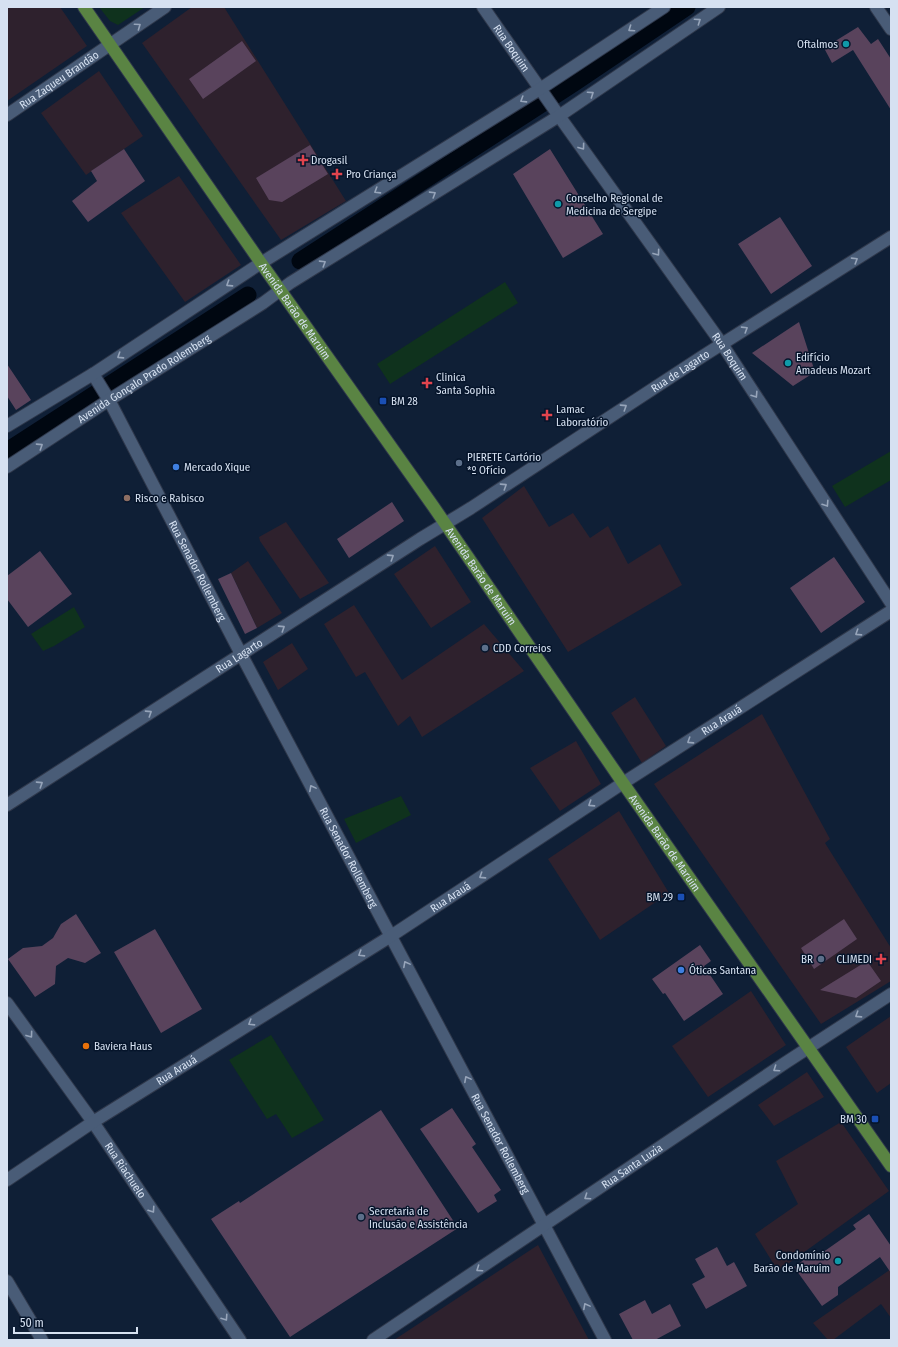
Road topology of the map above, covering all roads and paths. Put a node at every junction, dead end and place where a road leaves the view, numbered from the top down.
1 (84, 7) edge
2 (165, 7) edge
3 (483, 7) edge
4 (664, 7) edge
5 (719, 7) edge
6 (876, 7) edge
7 (891, 29) edge
8 (111, 45) junction
9 (543, 92) junction
10 (556, 112) junction
11 (7, 115) edge
12 (891, 238) edge
13 (266, 260) junction
14 (286, 287) junction
15 (722, 344) junction
16 (102, 388) junction
17 (7, 426) edge
18 (7, 468) edge
19 (471, 508) joint
20 (445, 524) junction
21 (891, 603) edge
22 (891, 611) edge
23 (241, 654) junction
24 (623, 783) junction
25 (7, 805) edge
26 (391, 936) junction
27 (891, 994) edge
28 (7, 1003) edge
29 (809, 1048) junction
30 (93, 1122) junction
31 (891, 1166) edge
32 (7, 1180) edge
33 (544, 1226) junction
34 (7, 1281) edge
35 (42, 1340) edge
36 (240, 1340) edge
37 (373, 1340) edge
38 (605, 1340) edge

1 - 8 main road, Avenida Barão de Maruim
8 -> 2 street, Rua Zaqueu Brandão
3 - 9 street, Rua Boquim
4 -> 9 street, Avenida Gonçalo Prado Rolemberg
10 -> 5 street, Avenida Gonçalo Prado Rolemberg
6 - 7 street
8 - 11 street, Rua Zaqueu Brandão
8 - 13 main road, Avenida Barão de Maruim
9 - 10 street, Rua Boquim
9 -> 13 street, Avenida Gonçalo Prado Rolemberg
14 -> 10 street, Avenida Gonçalo Prado Rolemberg
10 -> 15 street, Rua Boquim
15 -> 12 street, Rua de Lagarto
13 - 14 main road, Avenida Barão de Maruim
13 -> 16 street, Avenida Gonçalo Prado Rolemberg
14 - 16 street, Avenida Gonçalo Prado Rolemberg
14 - 20 main road, Avenida Barão de Maruim
19 -> 15 street, Rua de Lagarto
15 -> 21 street, Rua Boquim
16 - 17 street, Avenida Gonçalo Prado Rolemberg
18 -> 16 street, Avenida Gonçalo Prado Rolemberg
16 - 23 street, Rua Senador Rollemberg
19 - 20 street, Rua Lagarto
23 -> 20 street, Rua Lagarto
20 - 24 main road, Avenida Barão de Maruim
22 -> 24 street, Rua Arauá
25 -> 23 street, Rua Lagarto
26 -> 23 street, Rua Senador Rollemberg
24 -> 26 street, Rua Arauá
24 - 29 main road, Avenida Barão de Maruim
26 -> 30 street, Rua Arauá
33 -> 26 street, Rua Senador Rollemberg
27 -> 29 street, Rua Santa Luzia
28 -> 30 street, Rua Riachuelo
29 - 31 main road, Avenida Barão de Maruim
29 -> 33 street, Rua Santa Luzia
30 - 32 street, Rua Arauá
30 -> 36 street, Rua Riachuelo
33 -> 37 street, Rua Santa Luzia
38 -> 33 street, Rua Senador Rollemberg
34 - 35 street

